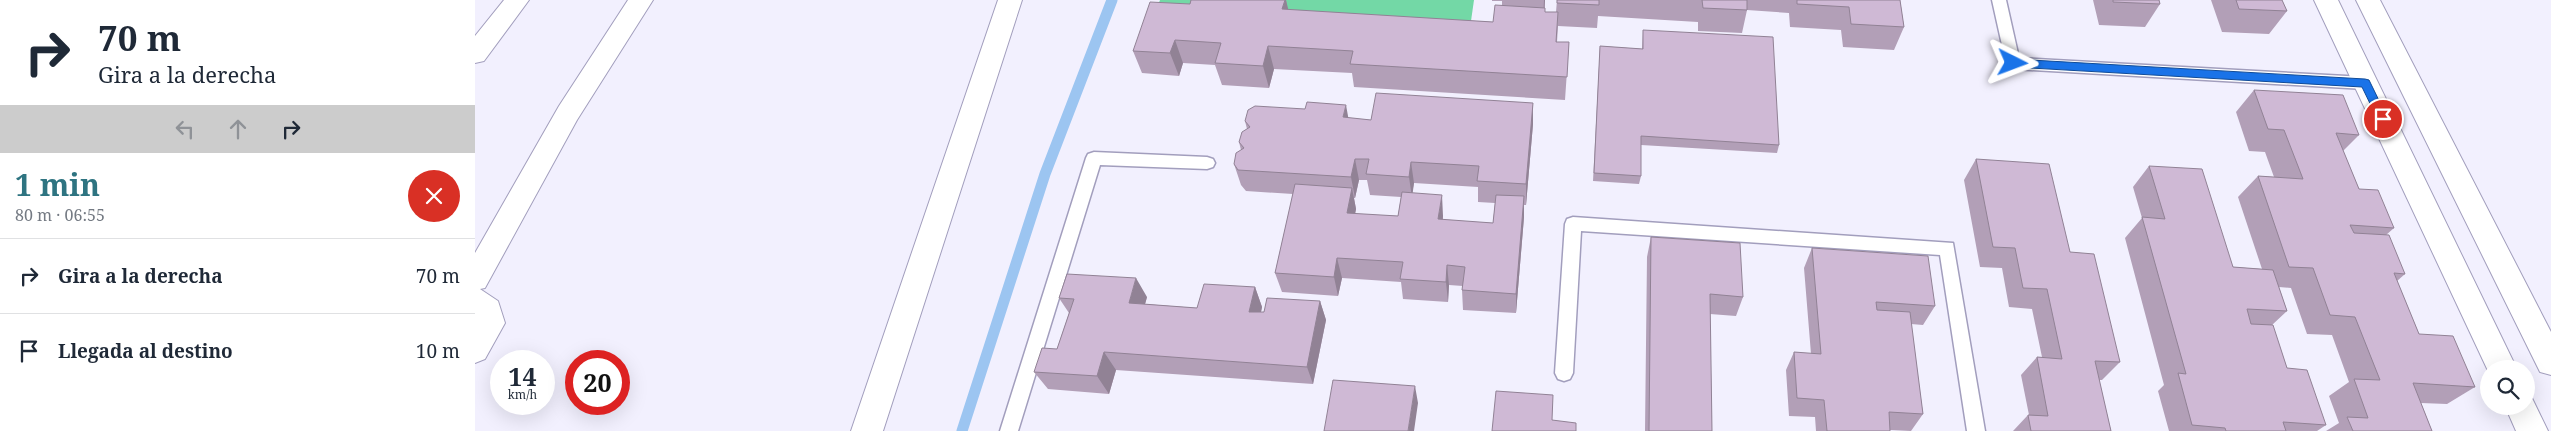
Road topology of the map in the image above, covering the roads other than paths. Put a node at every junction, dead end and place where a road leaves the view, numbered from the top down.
1 (517, 0) edge
2 (641, 0) edge
3 (1009, 0) edge
4 (1999, 0) edge
5 (2326, 0) edge
6 (2368, 0) edge
7 (475, 54) edge
8 (2365, 83) junction
9 (1207, 163) dead end
10 (475, 279) edge
11 (475, 300) edge
12 (475, 350) edge
13 (2499, 360) edge
14 (2551, 362) edge
15 (1564, 373) dead end
16 (2525, 415) edge
17 (867, 431) edge
18 (1009, 431) edge
19 (1976, 431) edge
20 (2532, 431) edge

1 - 7 street
2 - 10 street
3 - 17 street
4 - 8 lane
5 - 8 street
6 - 14 street
8 - 13 street
9 - 18 lane
11 - 12 street
15 - 19 lane
16 - 20 street

